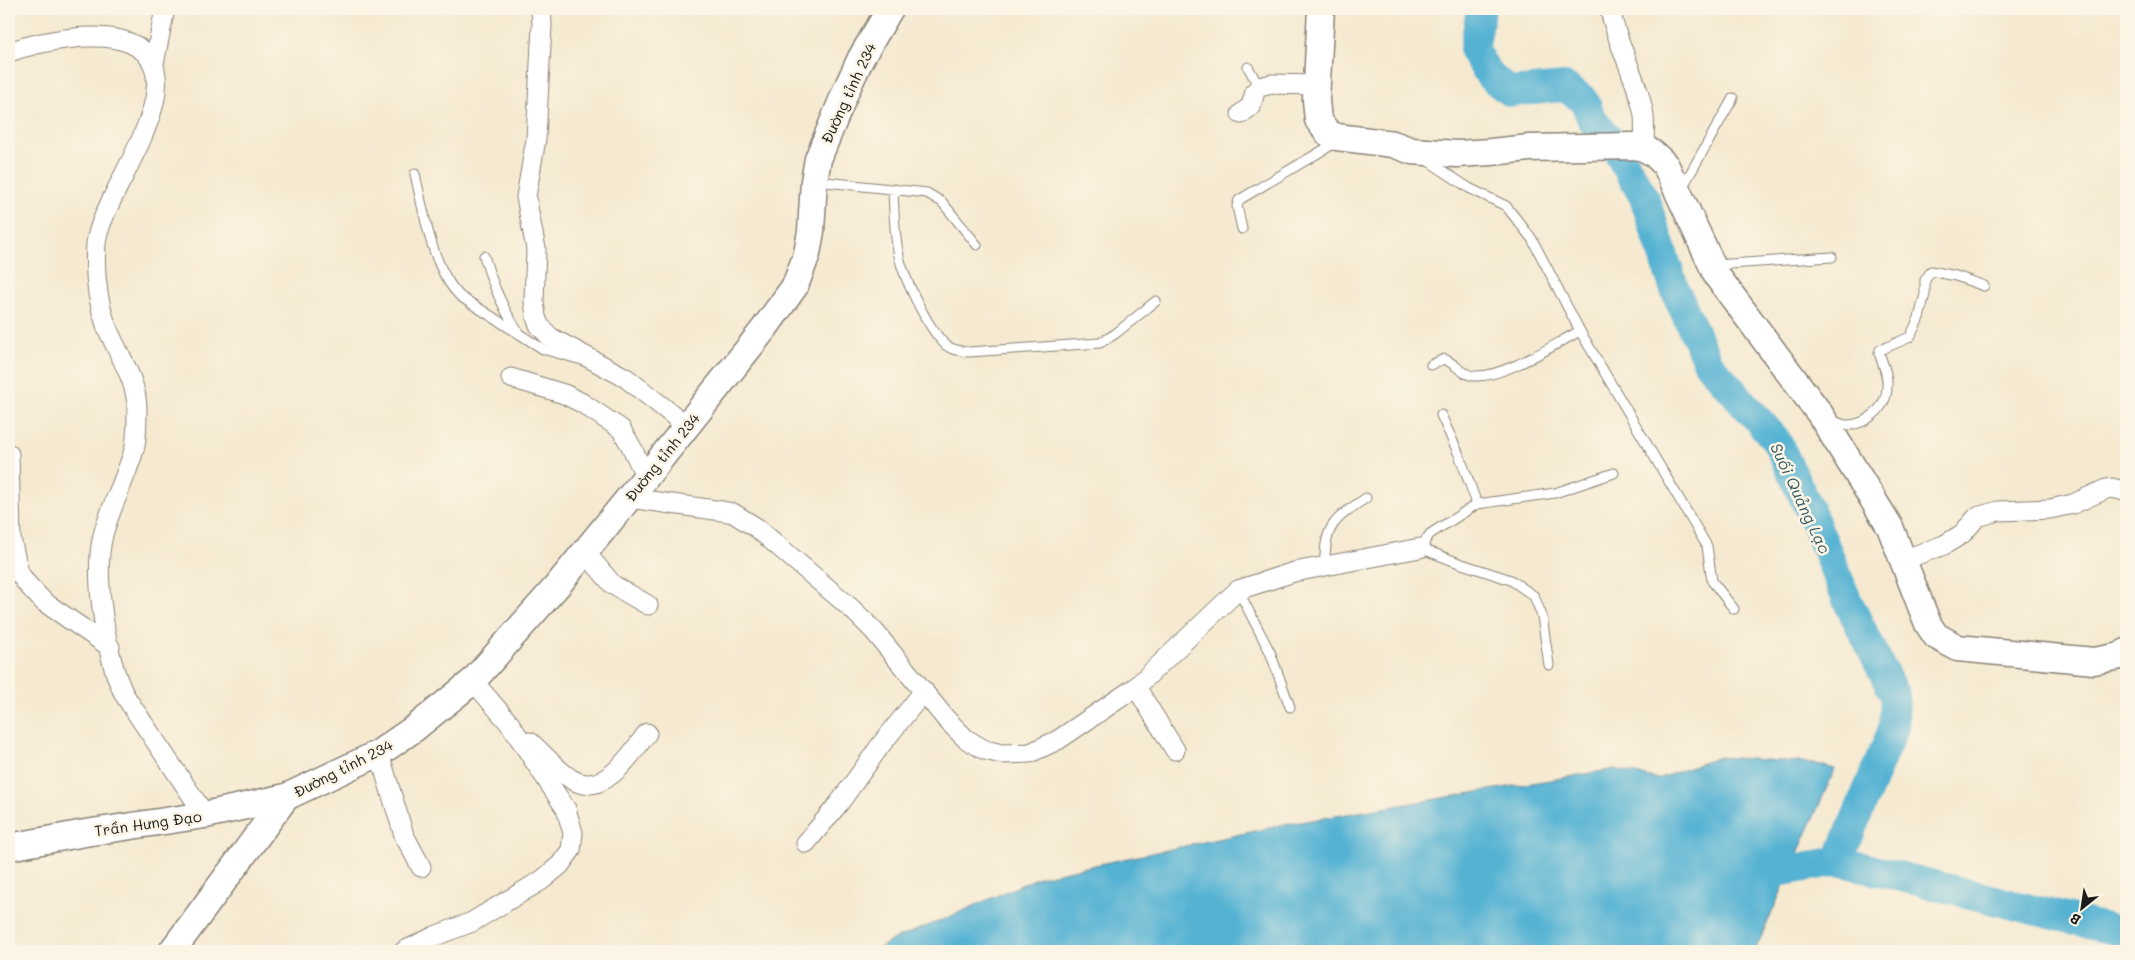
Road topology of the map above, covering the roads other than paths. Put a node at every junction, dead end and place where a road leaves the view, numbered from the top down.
1 (165, 9) edge
2 (541, 9) edge
3 (890, 9) edge
4 (1321, 9) edge
5 (1610, 9) edge
6 (9, 52) edge
7 (154, 64) junction
8 (1248, 67) dead end
9 (1315, 85) junction
10 (1259, 87) junction
11 (1734, 98) dead end
12 (1241, 114) dead end
13 (1337, 137) junction
14 (1640, 147) junction
15 (1412, 151) junction
16 (415, 174) dead end
17 (814, 181) junction
18 (893, 189) junction
19 (1679, 193) junction
20 (1242, 230) dead end
21 (978, 245) dead end
22 (484, 256) dead end
23 (1832, 257) dead end
24 (1712, 265) junction
25 (1984, 286) dead end
26 (1156, 301) dead end
27 (1580, 331) junction
28 (521, 336) junction
29 (600, 364) junction
30 (1431, 365) dead end
31 (511, 378) dead end
32 (1820, 414) junction
33 (1440, 415) dead end
34 (687, 426) junction
35 (9, 454) edge
36 (1614, 473) dead end
37 (646, 477) junction
38 (2126, 492) edge
39 (629, 498) junction
40 (1366, 498) dead end
41 (1477, 504) junction
42 (1420, 548) junction
43 (585, 552) junction
44 (1903, 560) junction
45 (1325, 567) junction
46 (1238, 590) junction
47 (648, 605) dead end
48 (1734, 608) dead end
49 (110, 647) junction
50 (2126, 652) edge
51 (1549, 665) dead end
52 (473, 681) junction
53 (1136, 687) junction
54 (924, 691) junction
55 (1290, 707) dead end
56 (510, 724) junction
57 (647, 733) dead end
58 (1174, 750) dead end
59 (379, 753) junction
60 (286, 797) junction
61 (205, 815) junction
62 (806, 843) dead end
63 (9, 847) edge
64 (421, 867) dead end
65 (172, 951) edge
66 (404, 951) edge

1 - 7 street
2 - 29 street
3 - 17 main road, Đường tỉnh 234
4 - 9 main road
5 - 14 street
6 - 7 street
7 - 49 street
8 - 10 lane
9 - 10 street
9 - 13 main road
10 - 12 street
11 - 19 lane
13 - 15 main road
13 - 20 lane
14 - 15 main road
14 - 19 main road
15 - 27 lane
16 - 28 lane
17 - 18 lane
17 - 34 main road, Đường tỉnh 234
18 - 21 lane
18 - 26 lane
19 - 24 main road
22 - 28 lane
23 - 24 lane
24 - 32 main road
25 - 32 lane
27 - 30 lane
27 - 48 lane
28 - 29 lane
29 - 34 street
31 - 37 street
32 - 44 main road
33 - 41 lane
34 - 37 main road, Đường tỉnh 234
35 - 49 street
36 - 41 lane
37 - 39 main road, Đường tỉnh 234
38 - 44 street
39 - 43 main road, Đường tỉnh 234
39 - 54 street
40 - 45 lane
41 - 42 lane
42 - 45 street
42 - 51 lane
43 - 47 street
43 - 52 main road, Đường tỉnh 234
44 - 50 main road
45 - 46 street
46 - 53 street
46 - 55 lane
49 - 61 street
52 - 56 street
52 - 59 main road, Đường tỉnh 234
53 - 54 street
53 - 58 street
54 - 62 street
56 - 57 street
56 - 66 street
59 - 60 main road, Đường tỉnh 234
59 - 64 street
60 - 61 main road, Trần Hưng Đạo
60 - 65 main road
61 - 63 main road, Trần Hưng Đạo

